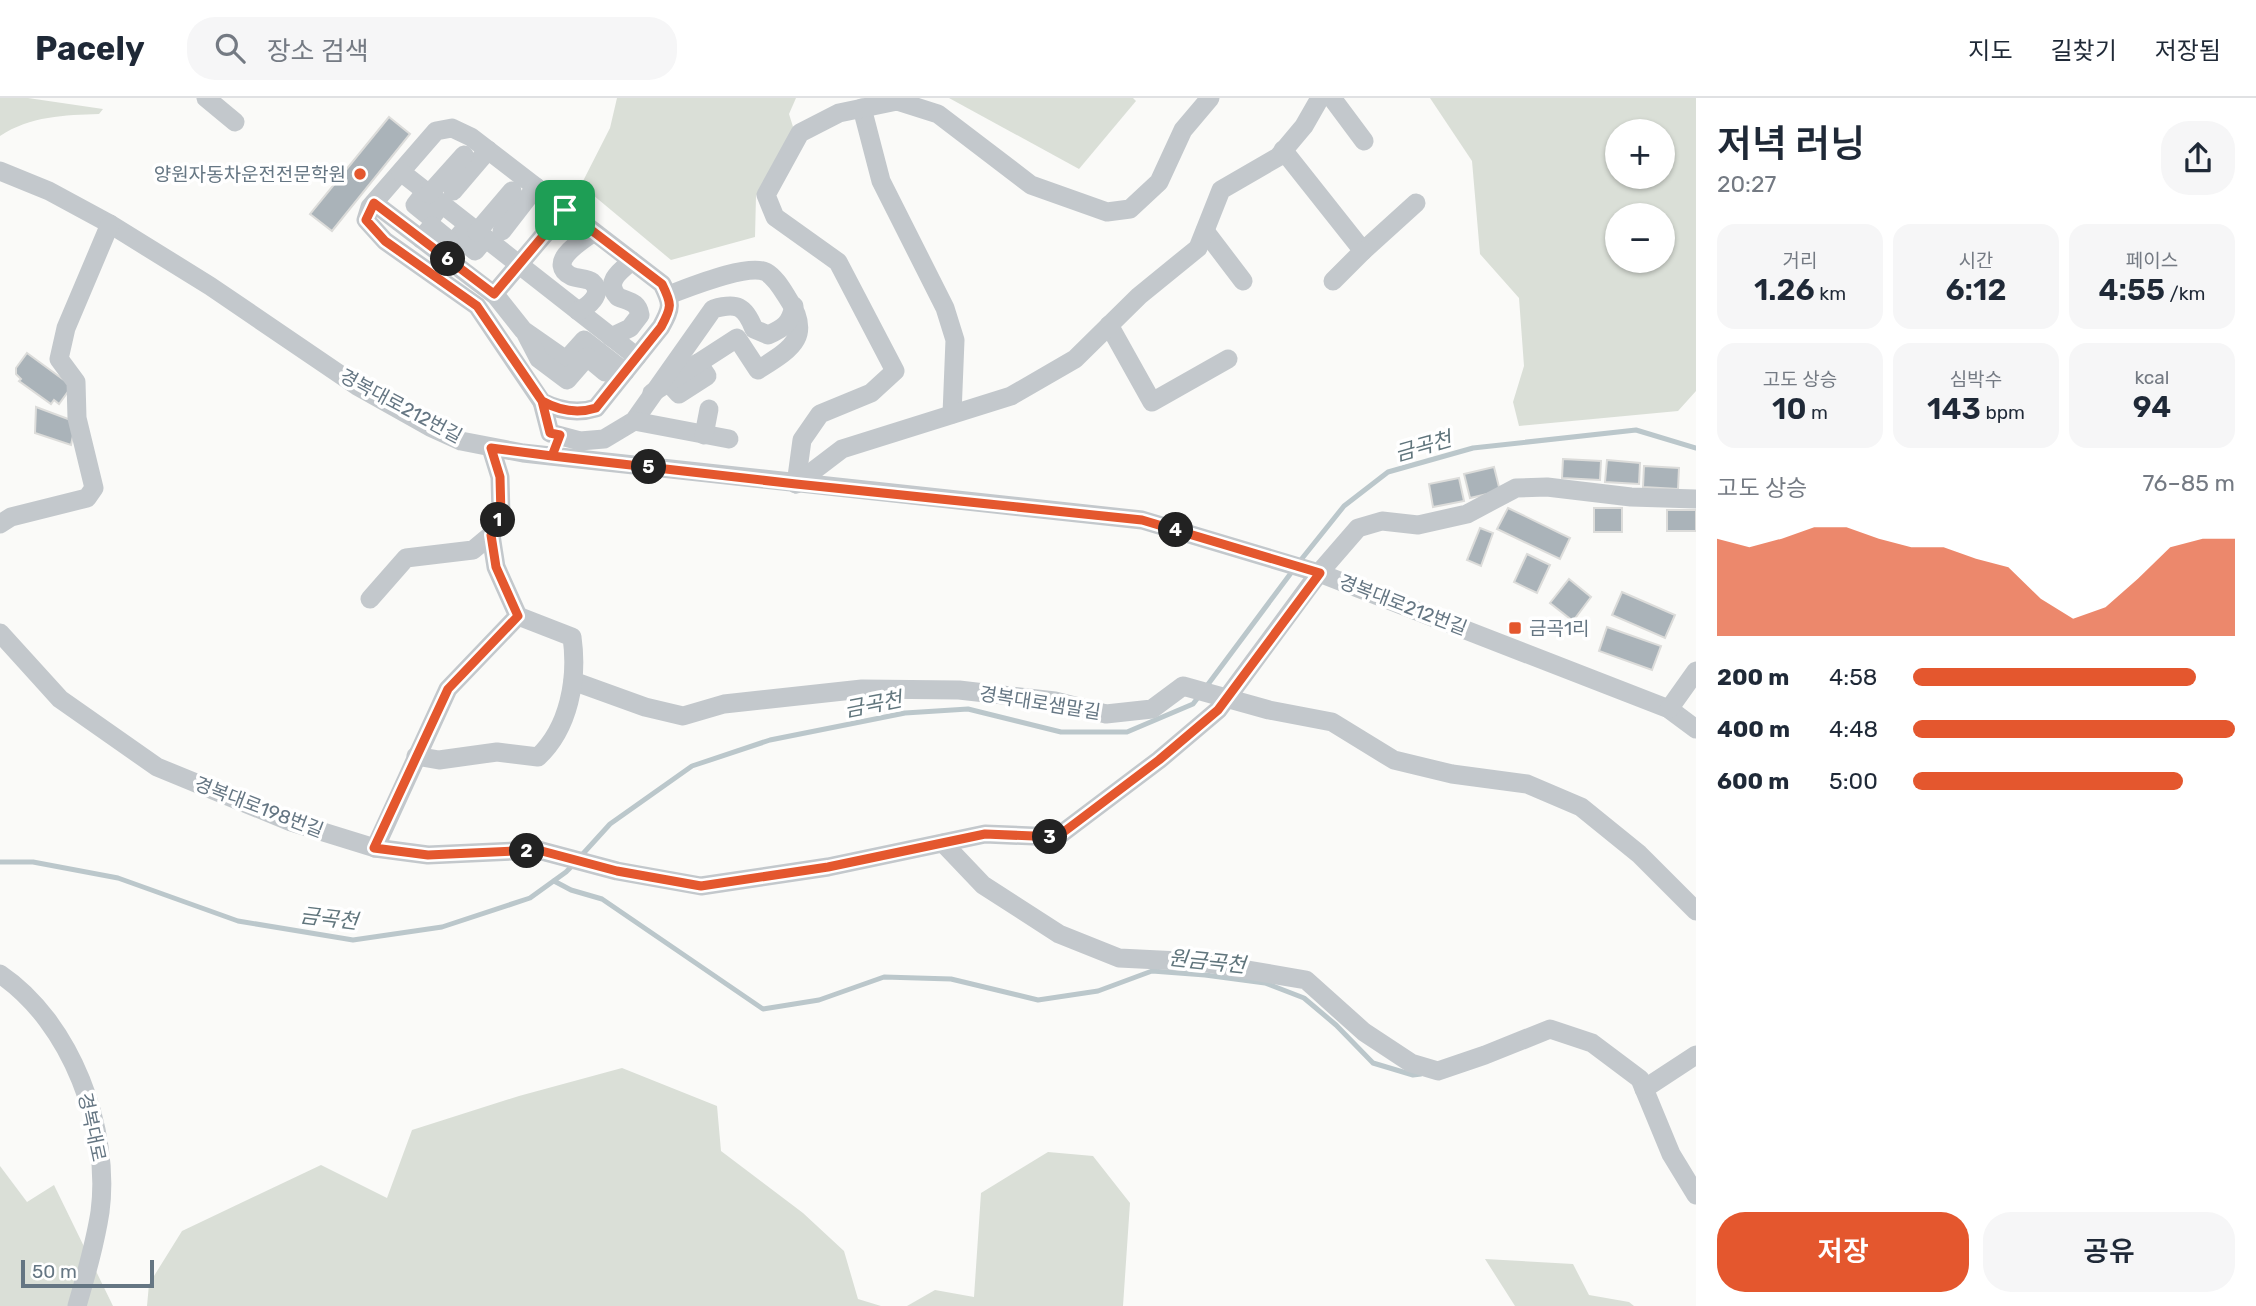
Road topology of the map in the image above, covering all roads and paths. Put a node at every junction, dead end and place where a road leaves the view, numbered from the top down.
1 (206, 98) edge
2 (1210, 98) edge
3 (1319, 100) edge
4 (862, 108) junction
5 (234, 122) dead end
6 (1364, 141) dead end
7 (488, 150) junction
8 (1283, 150) junction
9 (0, 171) edge
10 (401, 172) junction
11 (536, 187) junction
12 (473, 199) junction
13 (374, 203) junction
14 (1416, 203) dead end
15 (565, 210) junction
16 (110, 224) junction
17 (1205, 231) junction
18 (594, 232) junction
19 (1363, 251) junction
20 (632, 261) junction
21 (519, 265) junction
22 (1243, 281) dead end
23 (1333, 281) dead end
24 (494, 294) junction
25 (668, 295) junction
26 (794, 306) junction
27 (578, 311) junction
28 (1109, 325) junction
29 (611, 337) junction
30 (1227, 359) dead end
31 (627, 370) junction
32 (660, 388) junction
33 (542, 401) junction
34 (709, 409) dead end
35 (952, 414) junction
36 (634, 421) junction
37 (560, 435) junction
38 (704, 435) junction
39 (729, 439) dead end
40 (491, 448) junction
41 (552, 456) junction
42 (796, 484) junction
43 (1696, 499) edge
44 (0, 524) edge
45 (491, 535) junction
46 (1320, 573) junction
47 (370, 599) dead end
48 (518, 616) junction
49 (0, 633) edge
50 (1696, 671) edge
51 (573, 681) junction
52 (1223, 698) junction
53 (1669, 709) junction
54 (1696, 729) edge
55 (416, 756) junction
56 (943, 843) junction
57 (374, 848) junction
58 (1696, 911) edge
59 (0, 974) edge
60 (1696, 1055) edge
61 (1644, 1089) junction
62 (1696, 1195) edge
63 (77, 1306) edge

1 - 5 street
2 - 4 street
3 - 6 street
3 - 8 street
4 - 35 street
4 - 42 street
7 - 10 street
7 - 11 street
7 - 12 street
8 - 17 street
8 - 19 street
9 - 16 street, 경복대로212번길
10 - 12 street
10 - 13 street
11 - 12 street
11 - 15 street
12 - 21 street
13 - 24 street
13 - 33 street
14 - 19 street
15 - 18 street
15 - 21 street
16 - 40 street, 경복대로212번길
16 - 44 street
17 - 22 street
17 - 28 street
18 - 20 street
18 - 27 street
19 - 23 street
20 - 25 street
20 - 29 street
21 - 24 street
21 - 27 street
24 - 31 street
25 - 26 street
25 - 31 street
26 - 32 street
26 - 32 street
27 - 29 street
28 - 30 street
28 - 35 street
29 - 31 street
31 - 33 street
32 - 36 street
33 - 37 street
34 - 38 street
35 - 42 street
36 - 37 street
36 - 38 street
37 - 41 street
38 - 39 street
40 - 41 street, 경복대로212번길
40 - 45 street
41 - 42 street, 경복대로212번길
42 - 46 street, 경복대로212번길
43 - 46 street, 경복대로198번길
45 - 47 street
45 - 48 street
46 - 52 street, 경복대로198번길
46 - 53 street, 경복대로212번길
48 - 51 street
48 - 55 street
49 - 57 street, 경복대로198번길
50 - 53 street
51 - 52 street, 경복대로샘말길
51 - 55 street
52 - 56 street, 경복대로198번길
52 - 58 street, 경복대로샘말길
53 - 54 street, 경복대로212번길
55 - 57 street
56 - 57 street, 경복대로198번길
56 - 61 street
59 - 63 street, 경복대로
60 - 61 street
61 - 62 street

